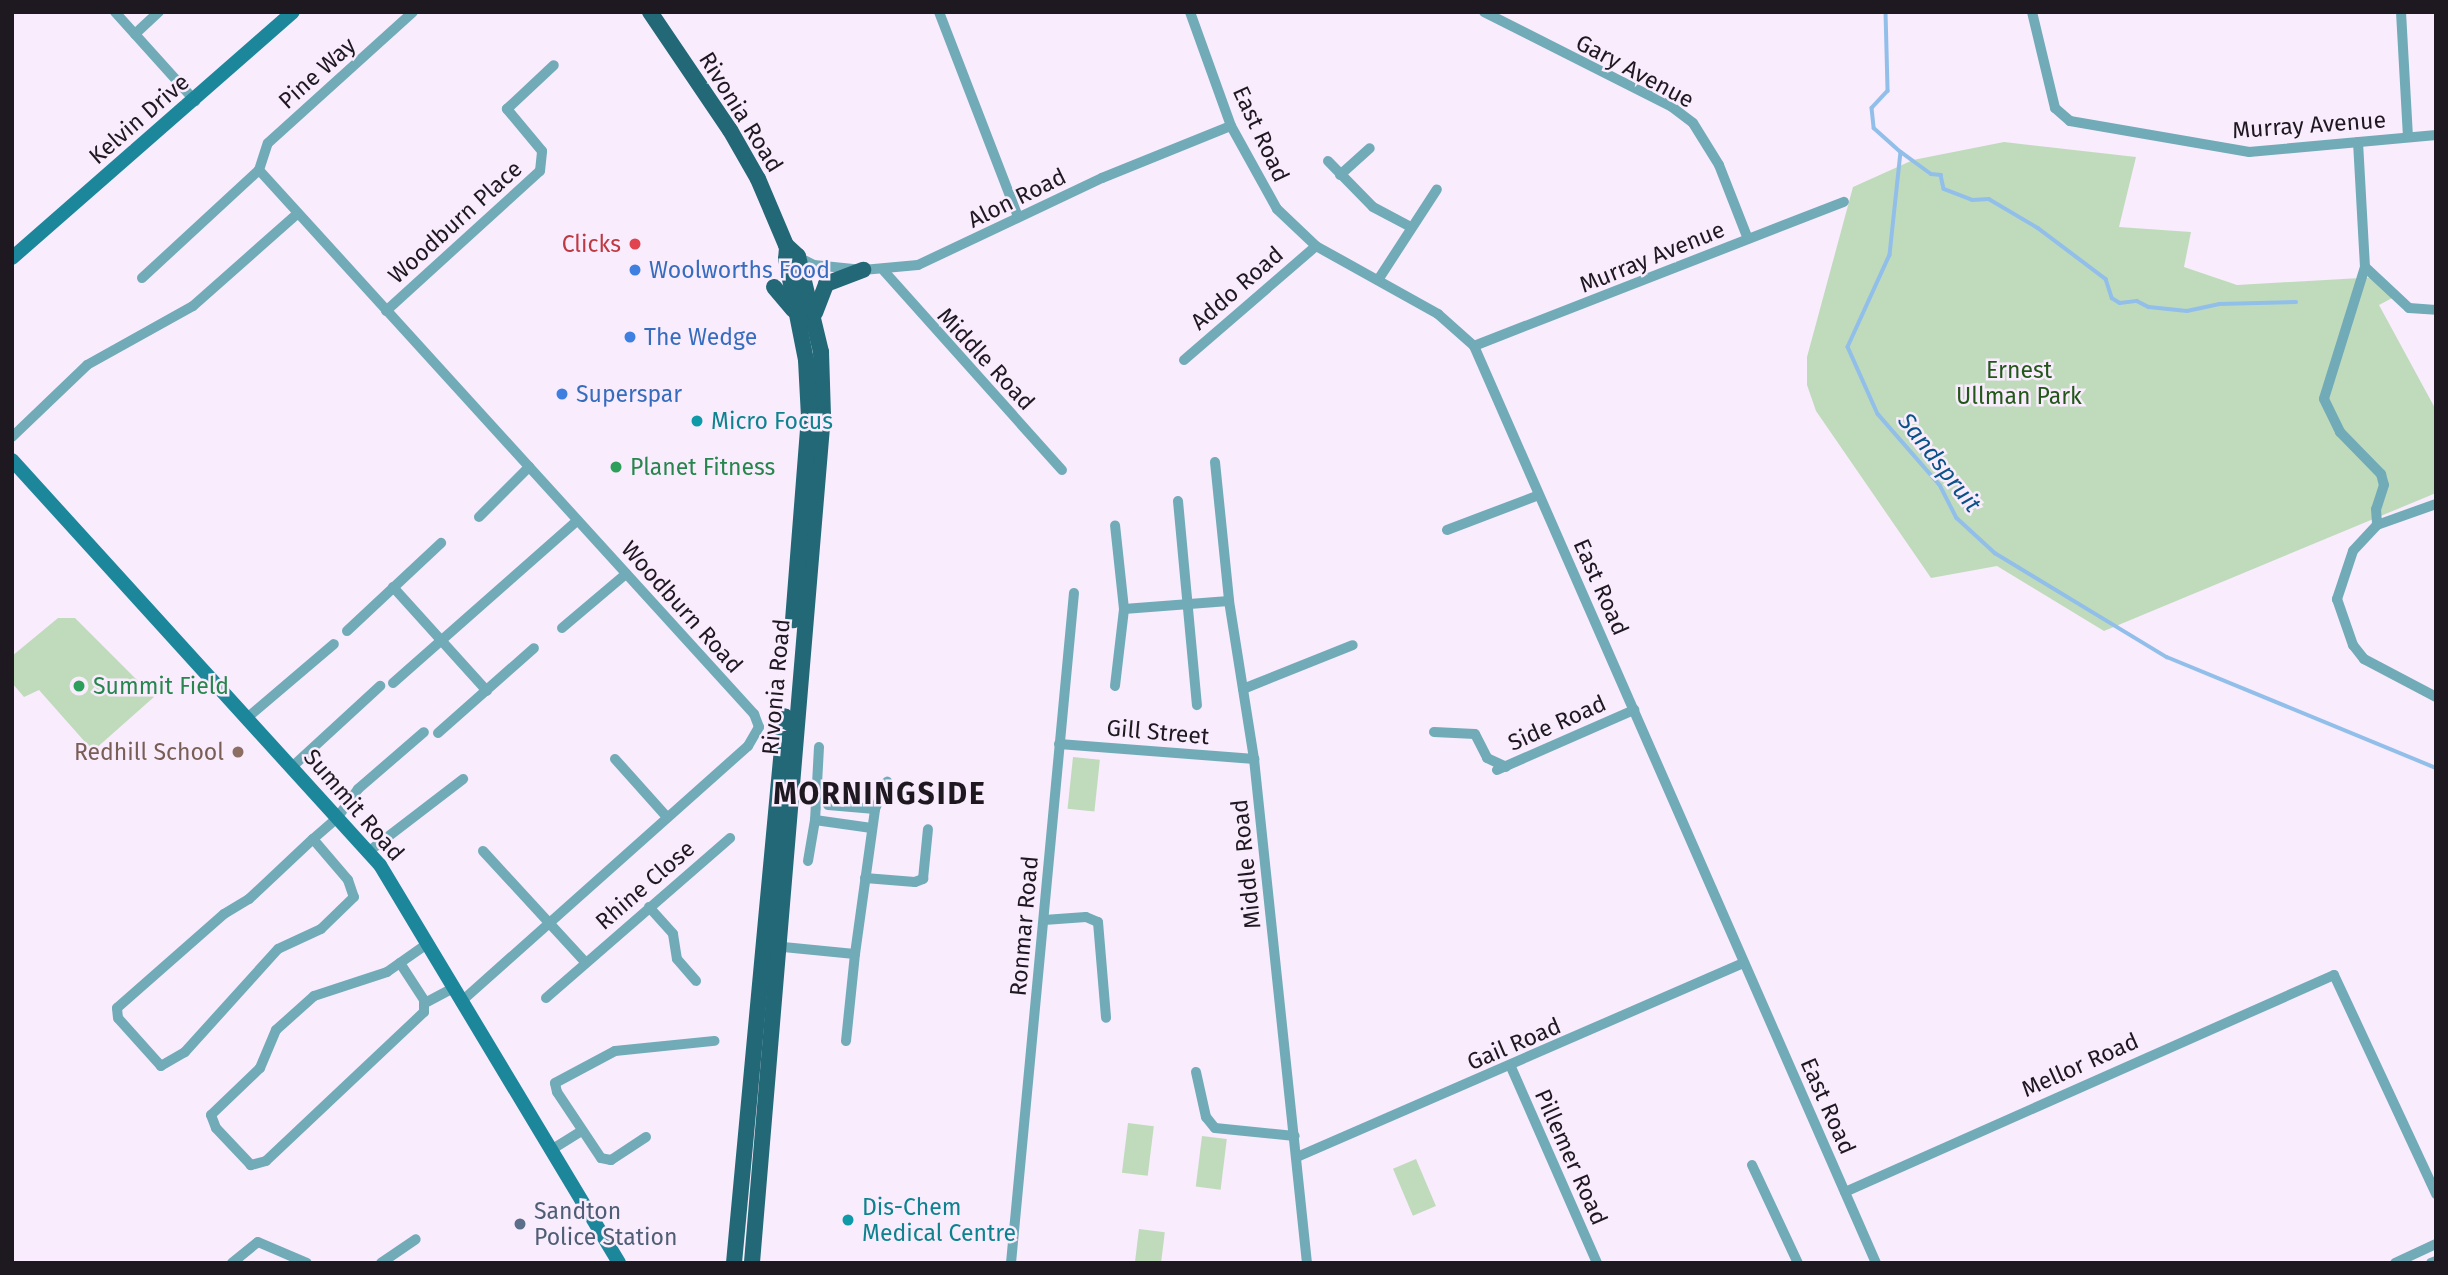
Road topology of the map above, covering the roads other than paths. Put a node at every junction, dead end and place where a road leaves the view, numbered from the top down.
1 (115, 12) edge
2 (159, 12) edge
3 (293, 12) edge
4 (413, 12) edge
5 (642, 12) edge
6 (650, 12) edge
7 (939, 12) edge
8 (1190, 12) edge
9 (1483, 12) edge
10 (2032, 12) edge
11 (2401, 12) edge
12 (135, 34) junction
13 (669, 41) junction
14 (554, 65) dead end
15 (195, 101) junction
16 (1231, 125) junction
17 (2436, 135) edge
18 (2409, 137) junction
19 (2358, 142) junction
20 (1370, 149) dead end
21 (1328, 161) dead end
22 (259, 170) junction
23 (1340, 175) junction
24 (1437, 189) dead end
25 (1844, 202) dead end
26 (298, 213) junction
27 (1018, 217) junction
28 (1411, 227) junction
29 (1748, 239) junction
30 (1316, 246) junction
31 (12, 258) edge
32 (2365, 267) junction
33 (863, 270) junction
34 (803, 271) junction
35 (884, 271) junction
36 (142, 278) dead end
37 (1378, 280) junction
38 (774, 287) dead end
39 (2436, 310) edge
40 (386, 311) junction
41 (807, 320) junction
42 (1474, 346) junction
43 (1184, 360) dead end
44 (12, 437) edge
45 (12, 460) edge
46 (1215, 462) dead end
47 (529, 467) junction
48 (1062, 470) dead end
49 (1539, 495) junction
50 (1178, 501) dead end
51 (2436, 504) edge
52 (479, 517) dead end
53 (577, 521) junction
54 (1115, 525) dead end
55 (2377, 525) junction
56 (1447, 530) dead end
57 (441, 543) dead end
58 (626, 574) junction
59 (393, 587) junction
60 (1074, 593) dead end
61 (1229, 601) junction
62 (1189, 604) junction
63 (1124, 609) junction
64 (562, 628) dead end
65 (347, 631) dead end
66 (441, 640) junction
67 (334, 644) dead end
68 (1353, 645) dead end
69 (534, 648) dead end
70 (393, 683) dead end
71 (380, 686) dead end
72 (1115, 686) dead end
73 (1243, 690) junction
74 (487, 691) junction
75 (2436, 697) edge
76 (1197, 705) dead end
77 (1634, 710) junction
78 (247, 718) junction
79 (424, 732) dead end
80 (1434, 732) dead end
81 (438, 733) dead end
82 (1059, 744) junction
83 (819, 747) dead end
84 (615, 759) dead end
85 (1254, 759) junction
86 (292, 767) junction
87 (463, 779) dead end
88 (887, 782) dead end
89 (828, 805) dead end
90 (875, 809) junction
91 (666, 816) junction
92 (337, 818) junction
93 (815, 820) junction
94 (871, 828) junction
95 (929, 829) dead end
96 (730, 838) dead end
97 (313, 839) junction
98 (483, 851) dead end
99 (368, 852) junction
100 (808, 861) dead end
101 (865, 878) junction
102 (649, 907) junction
103 (1044, 920) junction
104 (548, 922) junction
105 (427, 944) junction
106 (771, 945) junction
107 (855, 954) junction
108 (585, 962) junction
109 (400, 963) junction
110 (1744, 963) junction
111 (696, 981) dead end
112 (453, 988) junction
113 (546, 998) dead end
114 (461, 1002) junction
115 (425, 1003) junction
116 (1106, 1018) dead end
117 (714, 1041) dead end
118 (846, 1041) dead end
119 (1511, 1067) junction
120 (1195, 1072) dead end
121 (582, 1131) junction
122 (1295, 1136) junction
123 (646, 1137) dead end
124 (551, 1150) junction
125 (761, 1152) junction
126 (1297, 1157) junction
127 (1752, 1165) dead end
128 (745, 1169) junction
129 (1845, 1192) junction
130 (2436, 1194) edge
131 (416, 1239) dead end
132 (2436, 1244) edge
133 (2436, 1261) edge
134 (232, 1263) edge
135 (307, 1263) edge
136 (381, 1263) edge
137 (620, 1263) edge
138 (734, 1263) edge
139 (752, 1263) edge
140 (1011, 1263) edge
141 (1307, 1263) edge
142 (1597, 1263) edge
143 (1798, 1263) edge
144 (1876, 1263) edge
145 (2395, 1263) edge
146 (2431, 1263) edge

1 - 12 street
2 - 12 street
3 - 15 main road, Kelvin Drive
4 - 22 street, Pine Way
5 - 13 main road, Rivonia Road
6 - 13 main road, Rivonia Road
7 - 27 street
8 - 16 street, East Road
9 - 29 street, Gary Avenue
10 - 19 street, Murray Avenue
11 - 18 street
12 - 15 street
13 - 34 main road, Rivonia Road
14 - 40 street, Woodburn Place
15 - 31 main road, Kelvin Drive
16 - 27 street, Alon Road
16 - 30 street, East Road
17 - 18 street, Murray Avenue
18 - 19 street, Murray Avenue
19 - 32 street
20 - 23 street
21 - 23 street
22 - 26 street, Woodburn Road
22 - 36 street
23 - 28 street
24 - 28 street
25 - 29 street, Murray Avenue
26 - 40 street, Woodburn Road
26 - 44 street
27 - 35 street, Alon Road
28 - 37 street
29 - 42 street, Murray Avenue
30 - 37 street, East Road
30 - 43 street, Addo Road
32 - 39 street
32 - 55 street
33 - 34 street, Alon Road
33 - 35 street, Alon Road
33 - 41 main road
34 - 41 main road, Rivonia Road
35 - 48 street, Middle Road
37 - 42 street, East Road
38 - 41 main road
40 - 47 street, Woodburn Road
41 - 106 main road, Rivonia Road
42 - 49 street, East Road
45 - 78 main road, Summit Road
46 - 61 street, Middle Road
47 - 52 street
47 - 53 street, Woodburn Road
49 - 56 street
49 - 77 street, East Road
50 - 62 street
51 - 55 street
53 - 58 street, Woodburn Road
53 - 66 street
54 - 63 street
55 - 75 street
57 - 59 street
58 - 64 street
58 - 91 street, Woodburn Road
59 - 65 street
59 - 66 street
60 - 82 street, Ronmar Road
61 - 62 street
61 - 73 street, Middle Road
62 - 63 street
62 - 76 street
63 - 72 street
66 - 70 street
66 - 74 street
67 - 78 street
68 - 73 street
69 - 74 street
71 - 86 street
73 - 85 street, Middle Road
74 - 81 street
77 - 80 street, Side Road
77 - 110 street, East Road
78 - 86 main road, Summit Road
79 - 92 street
82 - 85 street, Gill Street
82 - 103 street, Ronmar Road
83 - 93 street
84 - 91 street
85 - 122 street, Middle Road
86 - 92 main road, Summit Road
87 - 99 street
88 - 90 street
89 - 90 street
90 - 94 street
91 - 104 street, Woodburn Road
92 - 97 street
92 - 99 main road, Summit Road
93 - 94 street
93 - 100 street
94 - 101 street
95 - 101 street
96 - 102 street, Rhine Close
97 - 97 street
98 - 104 street
99 - 105 main road, Summit Road
101 - 107 street
102 - 108 street, Rhine Close
102 - 111 street
103 - 116 street
103 - 140 street, Ronmar Road
104 - 108 street
104 - 114 street, Woodburn Road
105 - 109 street
105 - 112 main road, Summit Road
106 - 107 street
106 - 125 main road, Rivonia Road
106 - 128 main road, Rivonia Road
107 - 118 street
108 - 113 street, Rhine Close
109 - 115 street
109 - 115 street
110 - 119 street, Gail Road
110 - 129 street, East Road
112 - 114 main road, Summit Road
112 - 115 street
114 - 124 main road, Summit Road
117 - 121 street
119 - 126 street, Gail Road
119 - 142 street, Pillemer Road
120 - 122 street
121 - 123 street
121 - 124 street
122 - 126 street, Middle Road
124 - 137 main road, Summit Road
125 - 128 main road
125 - 139 main road, Rivonia Road
126 - 141 street, Middle Road
127 - 143 street
128 - 138 main road, Rivonia Road
129 - 130 street, Mellor Road
129 - 144 street, East Road
131 - 136 street
132 - 145 street
133 - 146 street
134 - 135 street

